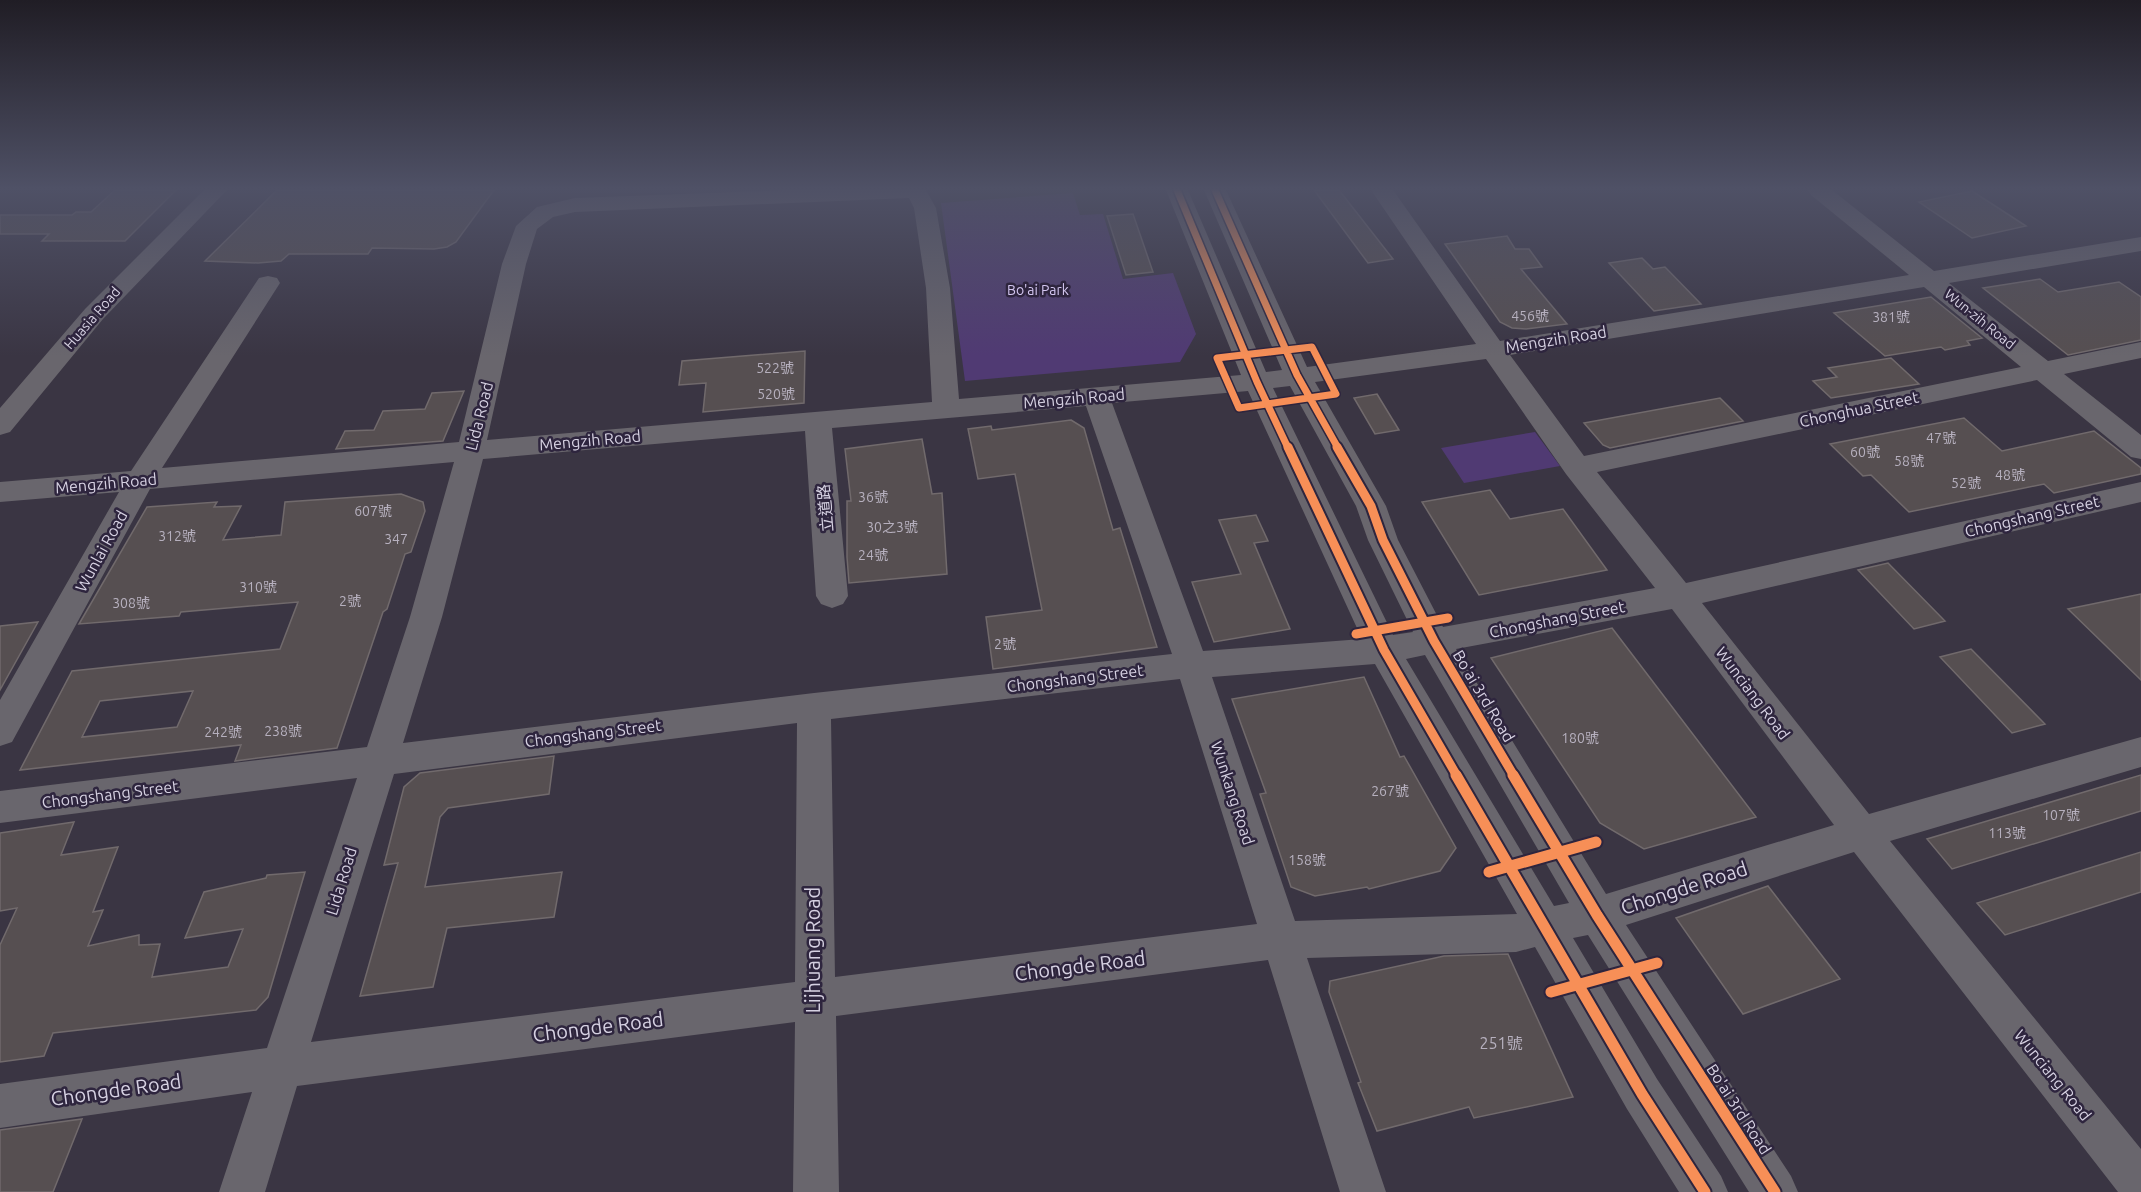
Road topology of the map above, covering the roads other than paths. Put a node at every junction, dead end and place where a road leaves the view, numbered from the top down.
1 (137, 246) edge
2 (161, 246) edge
3 (520, 246) edge
4 (931, 246) edge
5 (1200, 246) edge
6 (1239, 246) edge
7 (1420, 246) edge
8 (1888, 246) edge
9 (2132, 246) edge
10 (2106, 250) junction
11 (2141, 266) edge
12 (1928, 278) junction
13 (268, 283) dead end
14 (1492, 350) junction
15 (2141, 350) edge
16 (2045, 372) junction
17 (1296, 375) junction
18 (1257, 382) junction
19 (0, 394) edge
20 (1096, 396) junction
21 (946, 409) junction
22 (818, 420) junction
23 (0, 426) edge
24 (2141, 450) edge
25 (471, 451) junction
26 (1576, 467) junction
27 (140, 480) junction
28 (0, 492) edge
29 (2141, 492) edge
30 (832, 596) dead end
31 (1679, 596) junction
32 (1434, 641) junction
33 (1384, 650) junction
34 (1192, 664) junction
35 (814, 707) junction
36 (0, 732) edge
37 (2141, 752) edge
38 (378, 761) junction
39 (0, 807) edge
40 (1861, 832) junction
41 (1597, 915) junction
42 (1545, 925) junction
43 (1280, 940) junction
44 (813, 1000) junction
45 (283, 1067) junction
46 (0, 1106) edge
47 (2141, 1185) edge
48 (242, 1192) edge
49 (816, 1192) edge
50 (1363, 1192) edge
51 (1705, 1192) edge
52 (1775, 1192) edge

1 - 19 street, Huasia Road
2 - 23 street, Huasia Road
3 - 25 street, Lida Road
4 - 21 street, Lida Road
5 - 18 street
6 - 17 street, Bo'ai 3rd Road
7 - 14 street, Wunciang Road
8 - 12 street, Wun-zih Road
9 - 10 street, Mengzih Road
10 - 11 street
10 - 12 street, Mengzih Road
12 - 14 street, Mengzih Road
12 - 16 street, Wun-zih Road
13 - 27 street, Wunlai Road
14 - 17 street, Mengzih Road
14 - 26 street, Wunciang Road
15 - 16 street, Chonghua Street
16 - 24 street, Wun-zih Road
16 - 26 street, Chonghua Street
17 - 18 street, Mengzih Road
17 - 32 street, Bo'ai 3rd Road
18 - 20 street, Mengzih Road
18 - 33 street
20 - 21 street, Mengzih Road
20 - 34 street, Wunkang Road
21 - 22 street, Mengzih Road
22 - 25 street, Mengzih Road
22 - 30 street, 立道路
25 - 27 street, Mengzih Road
25 - 38 street, Lida Road
26 - 31 street, Wunciang Road
27 - 28 street, Mengzih Road
27 - 36 street, Wunlai Road
29 - 31 street, Chongshang Street
31 - 32 street, Chongshang Street
31 - 40 street, Wunciang Road
32 - 33 street, Chongshang Street
32 - 41 street, Bo'ai 3rd Road
33 - 34 street, Chongshang Street
33 - 42 street
34 - 35 street, Chongshang Street
34 - 43 street, Wunkang Road
35 - 38 street, Chongshang Street
35 - 44 street, Lijhuang Road
37 - 40 street, Chongde Road
38 - 39 street, Chongshang Street
38 - 45 street, Lida Road
40 - 41 street, Chongde Road
40 - 47 street, Wunciang Road
41 - 42 street, Chongde Road
41 - 52 street, Bo'ai 3rd Road
42 - 43 street, Chongde Road
42 - 51 street
43 - 44 street, Chongde Road
43 - 50 street, Wunkang Road
44 - 45 street, Chongde Road
44 - 49 street, Lijhuang Road
45 - 46 street, Chongde Road
45 - 48 street, Lida Road

